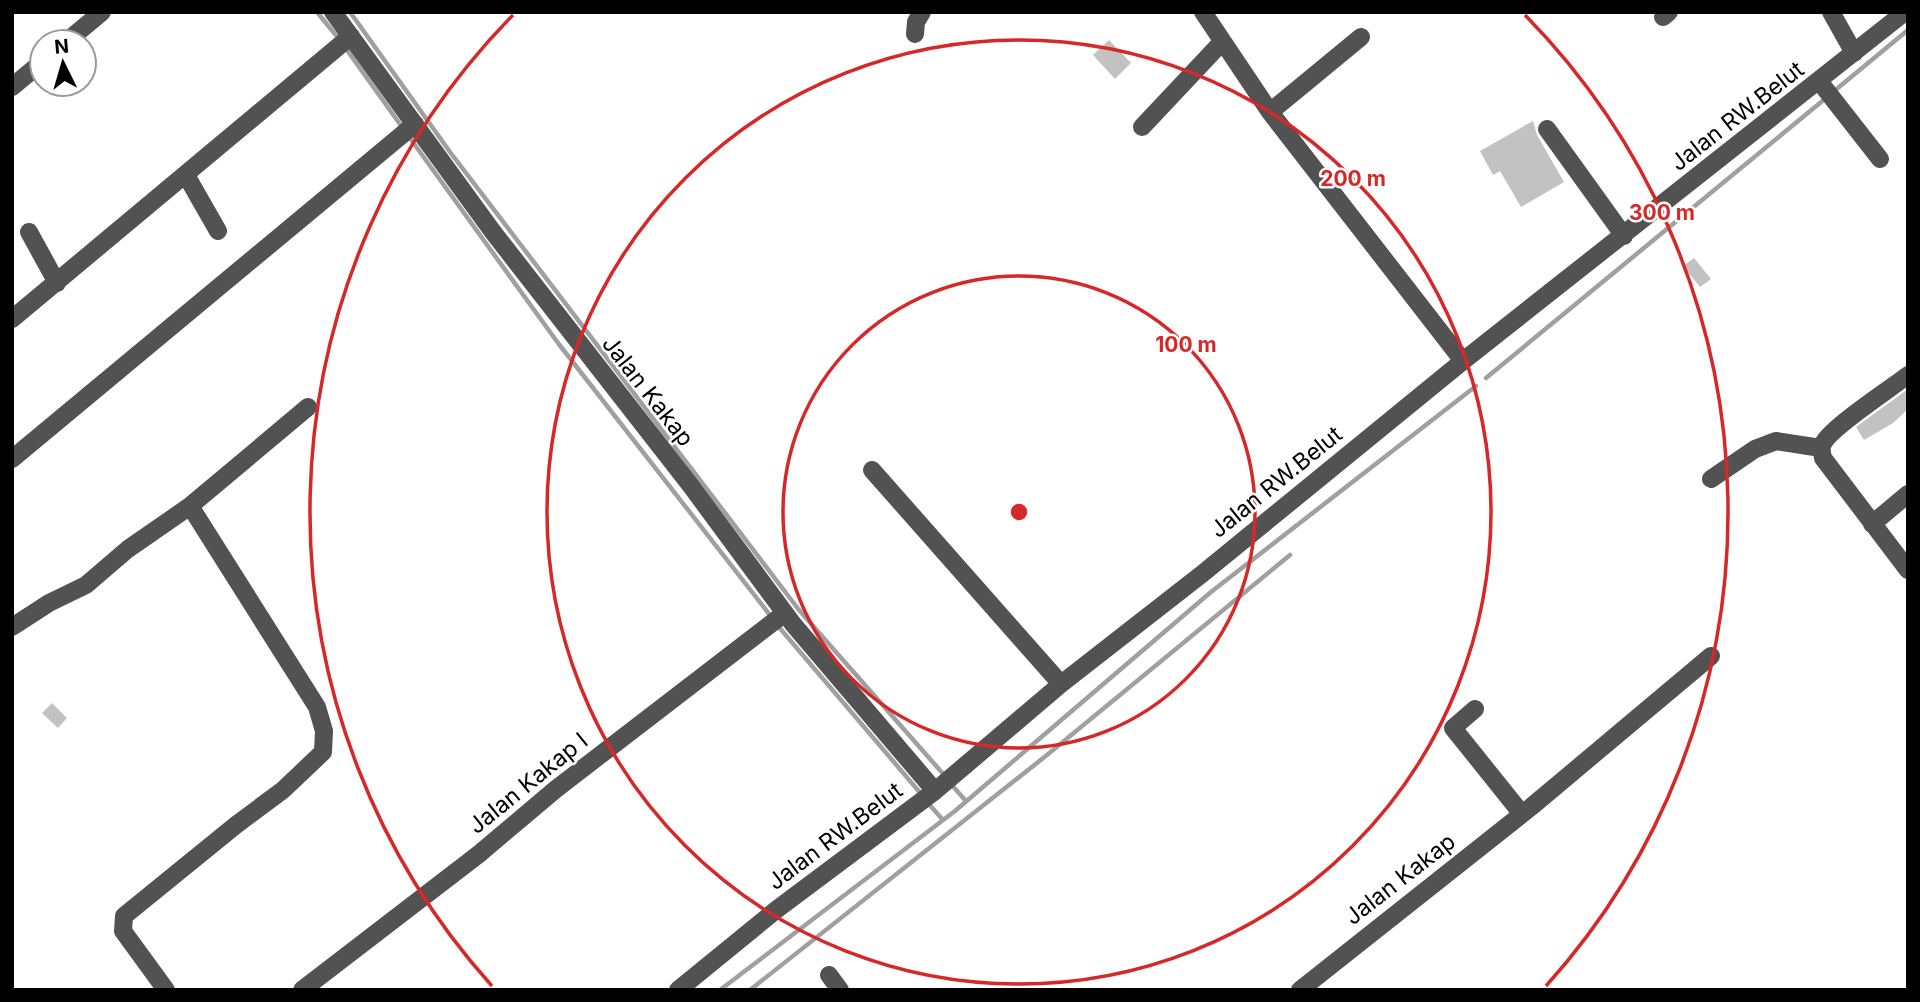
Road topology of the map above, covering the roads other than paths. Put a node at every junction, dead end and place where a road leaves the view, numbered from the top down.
1 (102, 12) edge
2 (333, 12) edge
3 (922, 12) edge
4 (1203, 12) edge
5 (1831, 12) edge
6 (1905, 12) edge
7 (83, 28) edge
8 (915, 34) dead end
9 (351, 36) junction
10 (1361, 37) dead end
11 (1222, 42) junction
12 (1854, 53) junction
13 (28, 74) edge
14 (1819, 81) junction
15 (12, 87) edge
16 (1270, 112) junction
17 (415, 124) junction
18 (1142, 127) dead end
19 (1547, 129) dead end
20 (1880, 159) dead end
21 (186, 174) junction
22 (218, 231) dead end
23 (29, 232) dead end
24 (1625, 236) junction
25 (57, 283) junction
26 (12, 319) edge
27 (1463, 361) junction
28 (1908, 375) edge
29 (308, 407) dead end
30 (1821, 448) junction
31 (12, 459) edge
32 (872, 470) dead end
33 (1711, 479) dead end
34 (1908, 494) edge
35 (190, 506) junction
36 (1872, 524) junction
37 (1906, 562) edge
38 (785, 613) junction
39 (12, 627) edge
40 (1711, 656) dead end
41 (1061, 684) junction
42 (1475, 709) dead end
43 (935, 792) junction
44 (1526, 810) junction
45 (829, 975) dead end
46 (166, 990) edge
47 (302, 990) edge
48 (678, 990) edge
49 (841, 990) edge
50 (1300, 990) edge

1 - 7 street
2 - 9 street, Jalan Kakap
3 - 8 street
4 - 11 street
5 - 12 street
6 - 12 street, Jalan RW.Belut
9 - 17 street, Jalan Kakap
9 - 21 street
10 - 16 street
11 - 16 street
11 - 18 street
12 - 14 street, Jalan RW.Belut
13 - 15 street
14 - 20 street
14 - 24 street, Jalan RW.Belut
16 - 27 street
17 - 31 street
17 - 38 street, Jalan Kakap
19 - 24 street
21 - 22 street
21 - 25 street
23 - 25 street
24 - 27 street, Jalan RW.Belut
25 - 26 street
27 - 41 street, Jalan RW.Belut
28 - 30 street
29 - 35 street
30 - 33 street
30 - 36 street
32 - 41 street
34 - 36 street
35 - 39 street
35 - 46 street
36 - 37 street
38 - 43 street, Jalan Kakap
38 - 47 street, Jalan Kakap I
40 - 44 street, Jalan Kakap
41 - 43 street, Jalan RW.Belut
42 - 44 street
43 - 48 street, Jalan RW.Belut
44 - 50 street, Jalan Kakap
45 - 49 street

